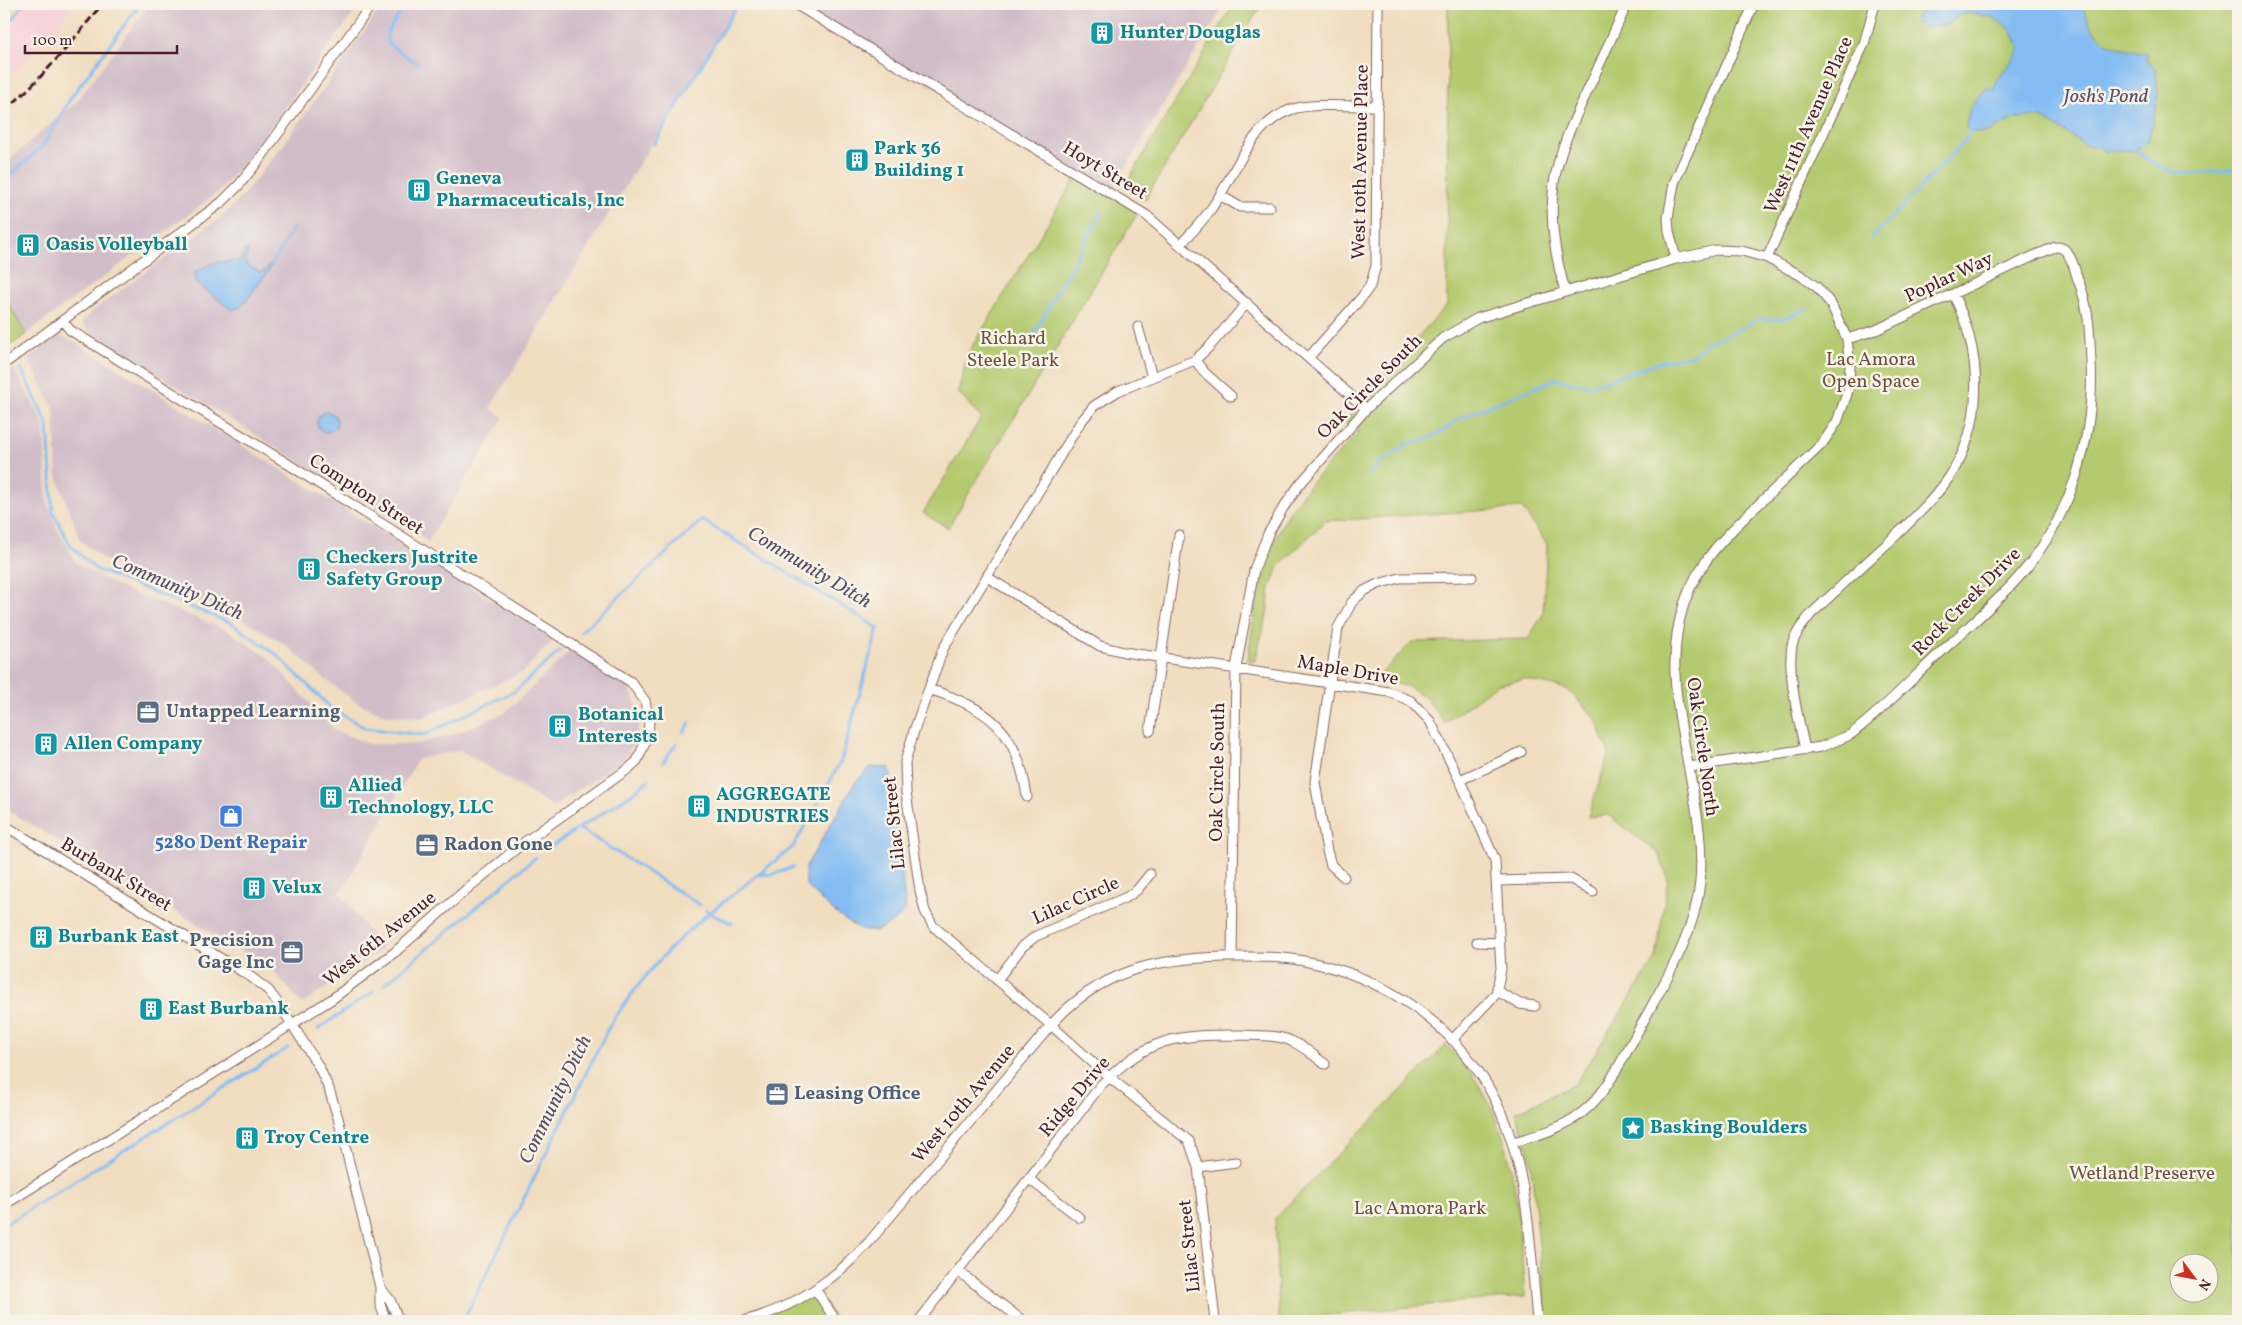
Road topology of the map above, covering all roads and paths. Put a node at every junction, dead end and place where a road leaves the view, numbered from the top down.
1 (372, 4) edge
2 (795, 4) edge
3 (1378, 4) edge
4 (1627, 4) edge
5 (1754, 4) edge
6 (1875, 4) edge
7 (1378, 106) junction
8 (1220, 195) junction
9 (1270, 207) dead end
10 (1180, 244) junction
11 (2065, 250) joint
12 (1676, 258) junction
13 (1767, 258) junction
14 (1565, 292) junction
15 (1954, 294) junction
16 (1247, 303) junction
17 (63, 321) junction
18 (1138, 327) dead end
19 (1847, 339) junction
20 (1309, 357) junction
21 (1195, 360) junction
22 (4, 364) edge
23 (1152, 377) junction
24 (1231, 396) dead end
25 (1366, 408) junction
26 (1180, 535) dead end
27 (987, 577) junction
28 (1472, 577) dead end
29 (1161, 657) junction
30 (1236, 668) junction
31 (1329, 682) junction
32 (929, 689) junction
33 (1150, 731) dead end
34 (1804, 750) junction
35 (1521, 752) dead end
36 (1688, 767) junction
37 (1460, 780) junction
38 (1027, 797) dead end
39 (565, 814) joint
40 (4, 825) edge
41 (1150, 874) dead end
42 (1344, 877) dead end
43 (1498, 881) junction
44 (1593, 892) dead end
45 (1477, 942) dead end
46 (1500, 943) junction
47 (1232, 957) junction
48 (997, 980) junction
49 (1497, 991) junction
50 (1535, 1006) dead end
51 (292, 1024) junction
52 (1052, 1025) junction
53 (1452, 1040) junction
54 (1325, 1064) dead end
55 (1110, 1077) junction
56 (1513, 1142) junction
57 (1236, 1162) dead end
58 (1198, 1167) junction
59 (1029, 1179) junction
60 (4, 1204) edge
61 (1080, 1218) dead end
62 (958, 1271) junction
63 (380, 1287) junction
64 (816, 1290) junction
65 (386, 1321) edge
66 (398, 1321) edge
67 (744, 1321) edge
68 (836, 1321) edge
69 (919, 1321) edge
70 (1023, 1321) edge
71 (1215, 1321) edge
72 (1536, 1321) edge

1 - 17 street
2 - 10 street, Hoyt Street
3 - 7 street, West 10th Avenue Place
4 - 14 street
5 - 12 street
6 - 13 street, West 11th Avenue Place
7 - 8 street
7 - 20 street, West 10th Avenue Place
8 - 9 street
8 - 10 street
10 - 16 street, Hoyt Street
11 - 15 street, Poplar Way
11 - 34 street, Rock Creek Drive
12 - 13 street, Oak Circle South
12 - 14 street, Oak Circle South
13 - 19 street, Oak Circle South
14 - 25 street, Oak Circle South
15 - 19 street, Poplar Way
15 - 34 street
16 - 20 street, Hoyt Street
16 - 21 street, Lilac Street
17 - 22 street
17 - 39 street, Compton Street
18 - 23 street
19 - 36 street, Oak Circle North
20 - 25 street, Hoyt Street
21 - 23 street, Lilac Street
21 - 24 street
23 - 27 street, Lilac Street
25 - 30 street, Oak Circle South
26 - 29 street
27 - 29 street, Maple Drive
27 - 32 street, Lilac Street
28 - 31 street
29 - 30 street, Maple Drive
29 - 33 street
30 - 31 street, Maple Drive
30 - 47 street, Oak Circle South
31 - 37 street, Maple Drive
31 - 42 street
32 - 38 street
32 - 48 street, Lilac Street
34 - 36 street, Rock Creek Drive
35 - 37 street
36 - 56 street, Oak Circle North
37 - 43 street, Maple Drive
39 - 51 street, West 6th Avenue
40 - 51 street, Burbank Street
41 - 48 street, Lilac Circle
43 - 44 street
43 - 46 street, Maple Drive
45 - 46 street
46 - 49 street, Maple Drive
47 - 52 street, West 10th Avenue
47 - 53 street, West 10th Avenue
48 - 52 street, Lilac Street
49 - 50 street
49 - 53 street
51 - 60 street, West 6th Avenue
51 - 63 street, Burbank Street
52 - 55 street, Lilac Street
52 - 64 street, West 10th Avenue
53 - 56 street, West 10th Avenue
54 - 55 street, Ridge Drive
55 - 58 street, Lilac Street
55 - 59 street, Ridge Drive
56 - 72 street, West 10th Avenue
57 - 58 street
58 - 71 street, Lilac Street
59 - 61 street
59 - 62 street, Ridge Drive
62 - 69 street, Ridge Drive
62 - 70 street
63 - 65 street, Burbank Street
63 - 66 street, Burbank Street
64 - 67 street, West 10th Avenue
64 - 68 street

